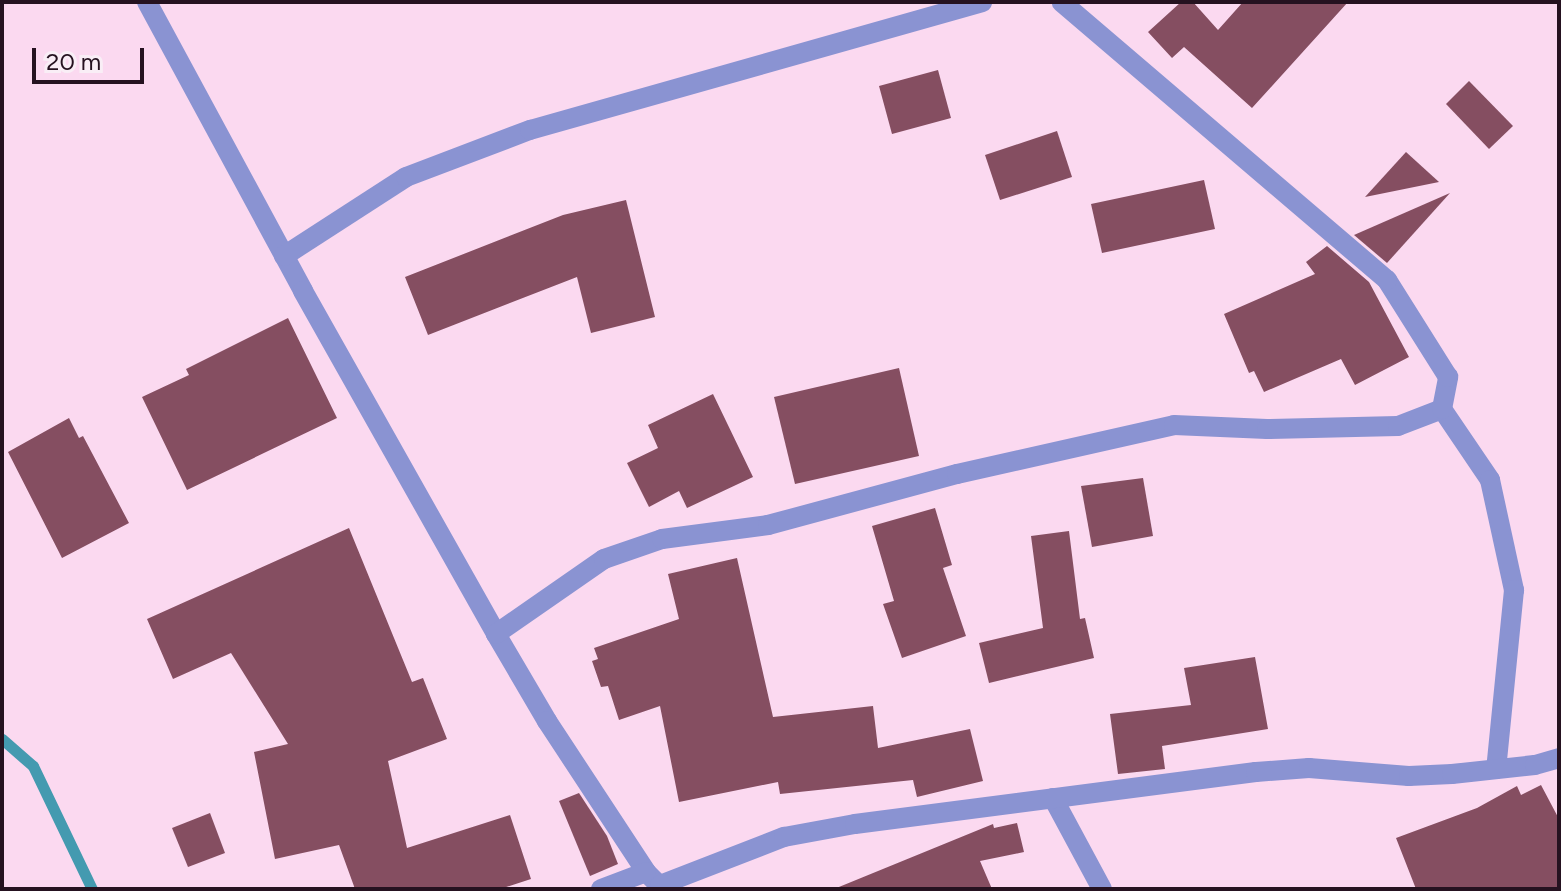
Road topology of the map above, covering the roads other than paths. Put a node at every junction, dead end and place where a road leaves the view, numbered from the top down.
1 (147, 2) edge
2 (982, 2) edge
3 (1061, 2) edge
4 (284, 256) junction
5 (1442, 409) junction
6 (496, 634) junction
7 (1559, 758) edge
8 (1496, 769) junction
9 (1053, 798) junction
10 (657, 882) edge
11 (601, 889) edge
12 (1102, 889) edge

1 - 4 street
2 - 4 street
3 - 5 street
4 - 6 street
5 - 6 street
5 - 8 street
6 - 10 street
7 - 8 street
8 - 9 street
9 - 10 street
9 - 12 street
10 - 11 street

